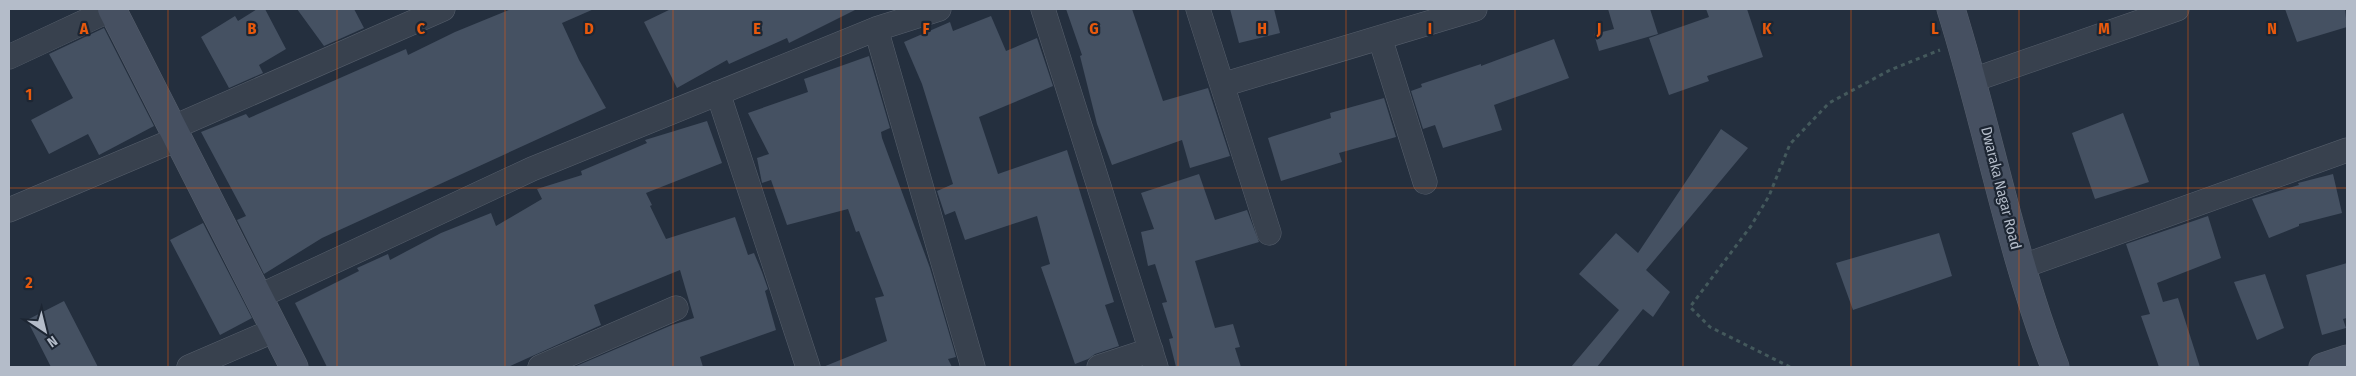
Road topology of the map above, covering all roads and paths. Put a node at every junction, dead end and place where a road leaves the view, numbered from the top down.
1 (112, 9) edge
2 (443, 9) edge
3 (939, 9) edge
4 (1043, 9) edge
5 (1198, 9) edge
6 (1475, 9) edge
7 (1951, 9) edge
8 (2177, 9) edge
9 (876, 29) junction
10 (1380, 38) junction
11 (1961, 41) junction
12 (9, 57) edge
13 (1973, 80) junction
14 (1222, 85) junction
15 (718, 93) junction
16 (175, 133) junction
17 (2347, 150) edge
18 (1425, 182) dead end
19 (9, 210) edge
20 (1270, 233) dead end
21 (2022, 267) junction
22 (258, 297) junction
23 (676, 308) dead end
24 (275, 330) junction
25 (2347, 358) edge
26 (1154, 359) edge
27 (189, 367) edge
28 (294, 367) edge
29 (540, 367) edge
30 (808, 367) edge
31 (973, 367) edge
32 (1100, 367) edge
33 (1790, 367) edge
34 (2055, 367) edge
35 (2323, 367) edge

1 - 12 street
1 - 16 main road
2 - 16 street
3 - 9 street
4 - 26 street
5 - 14 street
6 - 10 street
7 - 11 main road, Dwaraka Nagar Road
8 - 13 street
9 - 15 street
9 - 31 street
10 - 14 street
10 - 18 street
11 - 13 main road, Dwaraka Nagar Road
11 - 33 path
13 - 21 main road, Dwaraka Nagar Road
14 - 20 street
15 - 22 street
15 - 30 street
16 - 19 street
16 - 22 main road
17 - 21 street
21 - 34 main road, Dwaraka Nagar Road
22 - 24 main road
23 - 29 street
24 - 27 street
24 - 28 main road
25 - 35 main road
26 - 32 street

